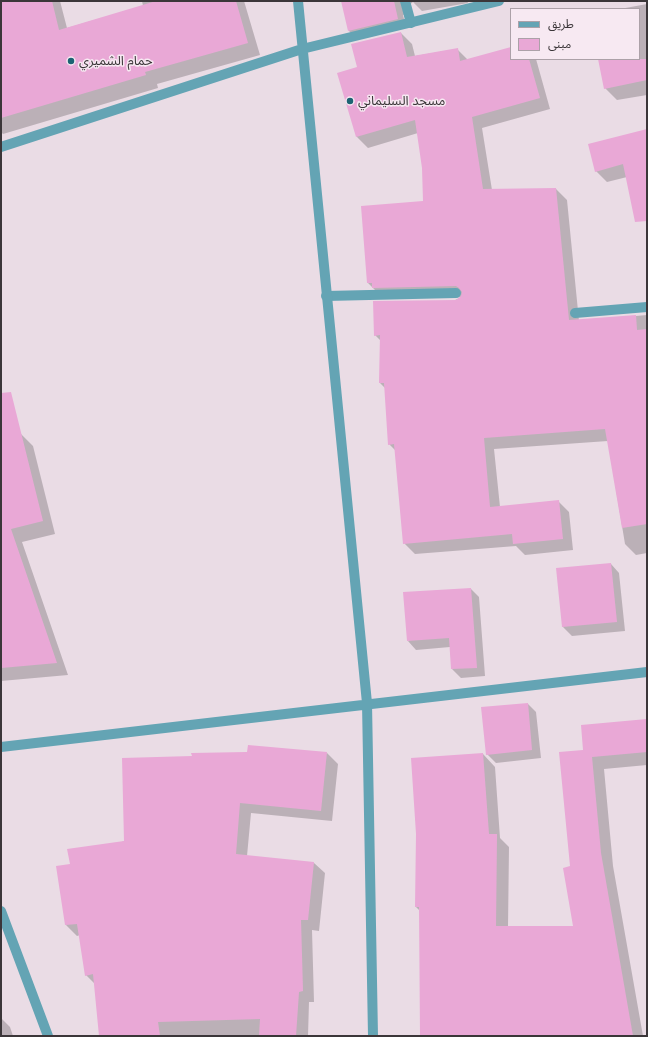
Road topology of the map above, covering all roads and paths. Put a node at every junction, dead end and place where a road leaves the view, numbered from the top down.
1 (298, 1) edge
2 (405, 1) edge
3 (499, 1) edge
4 (472, 4) edge
5 (411, 23) junction
6 (302, 50) junction
7 (1, 147) edge
8 (456, 293) dead end
9 (326, 296) junction
10 (647, 307) edge
11 (575, 314) dead end
12 (647, 672) edge
13 (367, 704) junction
14 (1, 747) edge
15 (1, 911) edge
16 (48, 1036) edge
17 (373, 1036) edge

1 - 6 street
2 - 5 street
3 - 4 street
4 - 5 street
5 - 6 street
6 - 7 street
6 - 9 street
8 - 9 street
9 - 13 street
10 - 11 street
12 - 13 street
13 - 14 street
13 - 17 street
15 - 16 street

